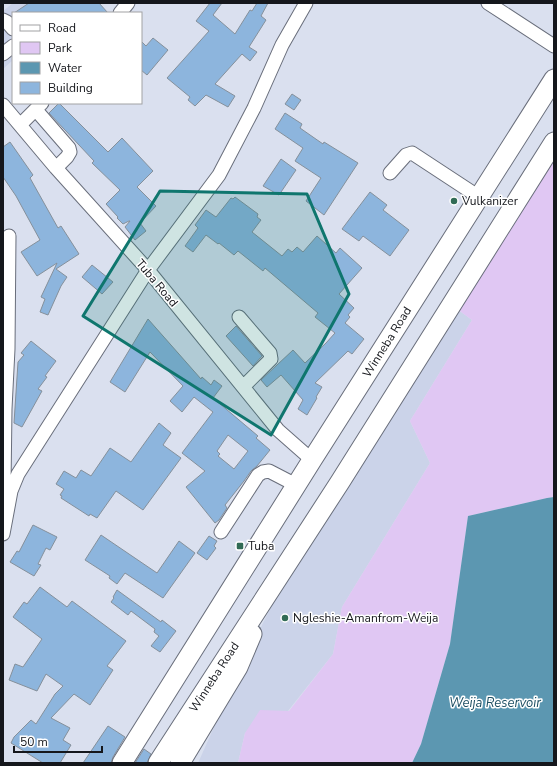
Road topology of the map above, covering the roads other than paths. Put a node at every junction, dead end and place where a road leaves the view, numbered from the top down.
1 (128, 3) edge
2 (306, 3) edge
3 (488, 3) edge
4 (121, 12) edge
5 (3, 20) edge
6 (12, 28) edge
7 (552, 41) edge
8 (12, 47) edge
9 (3, 54) edge
10 (554, 79) edge
11 (3, 105) edge
12 (39, 107) edge
13 (20, 125) junction
14 (554, 142) edge
15 (56, 168) junction
16 (390, 173) dead end
17 (479, 197) junction
18 (9, 236) dead end
19 (148, 270) junction
20 (239, 317) dead end
21 (243, 387) junction
22 (312, 460) junction
23 (296, 485) junction
24 (6, 488) edge
25 (221, 532) dead end
26 (3, 534) edge
27 (269, 592) junction
28 (222, 605) junction
29 (111, 763) edge
30 (122, 763) edge
31 (133, 763) edge
32 (158, 763) edge
33 (168, 763) edge
34 (180, 763) edge

1 - 4 street
2 - 19 street
3 - 7 street
5 - 6 street
8 - 9 street
10 - 17 highway, Winneba Road
11 - 13 street, Tuba Road
12 - 13 street
12 - 15 street
13 - 15 street, Tuba Road
14 - 27 highway, Winneba Road
15 - 19 street, Tuba Road
16 - 17 street
17 - 22 highway, Winneba Road
18 - 24 street
19 - 21 street, Tuba Road
19 - 24 street
20 - 21 street
21 - 22 street, Tuba Road
22 - 23 highway, Winneba Road
23 - 25 street
23 - 28 highway, Winneba Road
24 - 26 street
27 - 32 highway, Winneba Road
27 - 33 highway, Winneba Road
27 - 34 highway, Winneba Road
28 - 29 highway, Winneba Road
28 - 30 highway, Winneba Road
28 - 31 highway, Winneba Road

